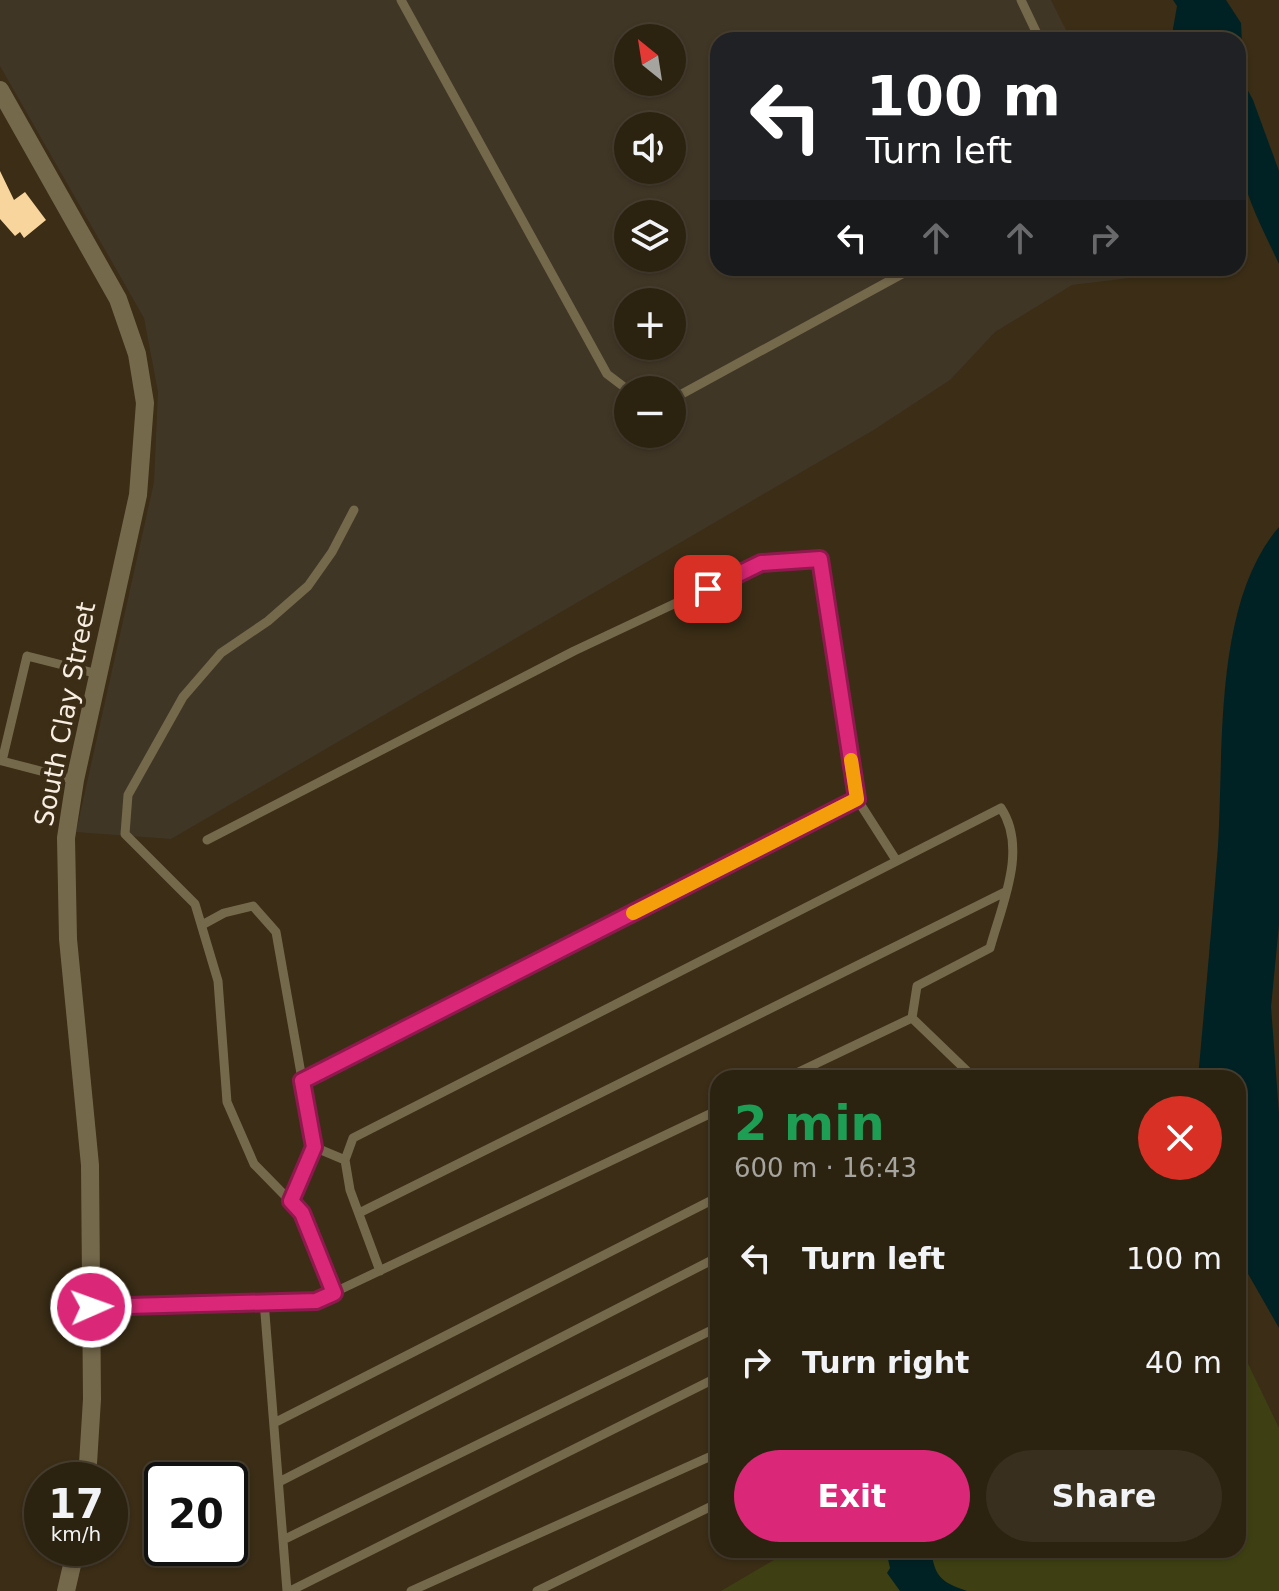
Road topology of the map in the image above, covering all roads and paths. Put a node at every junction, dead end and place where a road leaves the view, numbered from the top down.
1 (401, 0) edge
2 (1021, 0) edge
3 (1036, 32) edge
4 (0, 90) edge
5 (898, 276) edge
6 (614, 379) edge
7 (686, 392) edge
8 (354, 510) dead end
9 (98, 674) junction
10 (1, 763) edge
11 (75, 780) junction
12 (857, 799) junction
13 (207, 840) dead end
14 (896, 860) junction
15 (1005, 892) junction
16 (202, 925) junction
17 (912, 1018) junction
18 (803, 1070) edge
19 (961, 1070) edge
20 (302, 1081) junction
21 (710, 1114) edge
22 (314, 1147) junction
23 (345, 1160) junction
24 (291, 1201) junction
25 (710, 1201) edge
26 (359, 1213) junction
27 (710, 1261) edge
28 (380, 1271) junction
29 (334, 1293) junction
30 (264, 1301) junction
31 (91, 1307) junction
32 (710, 1331) edge
33 (710, 1381) edge
34 (274, 1423) junction
35 (710, 1457) edge
36 (88, 1462) edge
37 (279, 1482) junction
38 (710, 1507) edge
39 (283, 1540) junction
40 (72, 1566) edge
41 (66, 1591) edge
42 (289, 1591) edge
43 (411, 1591) edge
44 (537, 1591) edge

1 - 6 lane
2 - 3 lane
4 - 9 street, South Clay Street
5 - 7 lane
8 - 16 lane
9 - 10 lane
9 - 11 street, South Clay Street
10 - 11 lane
11 - 31 street, South Clay Street
12 - 13 lane
12 - 14 lane
12 - 20 lane
14 - 15 lane
14 - 23 lane
15 - 17 lane
15 - 26 lane
16 - 20 lane
16 - 24 lane
17 - 18 lane
17 - 19 lane
20 - 22 lane
21 - 28 lane
22 - 23 lane
22 - 24 lane
23 - 26 lane
24 - 29 lane
25 - 34 lane
26 - 28 lane
27 - 37 lane
28 - 29 lane
29 - 30 lane
30 - 31 lane
30 - 34 lane
31 - 36 street, South Clay Street
32 - 39 lane
33 - 42 lane
34 - 37 lane
35 - 43 lane
37 - 39 lane
38 - 44 lane
39 - 42 lane
40 - 41 street

